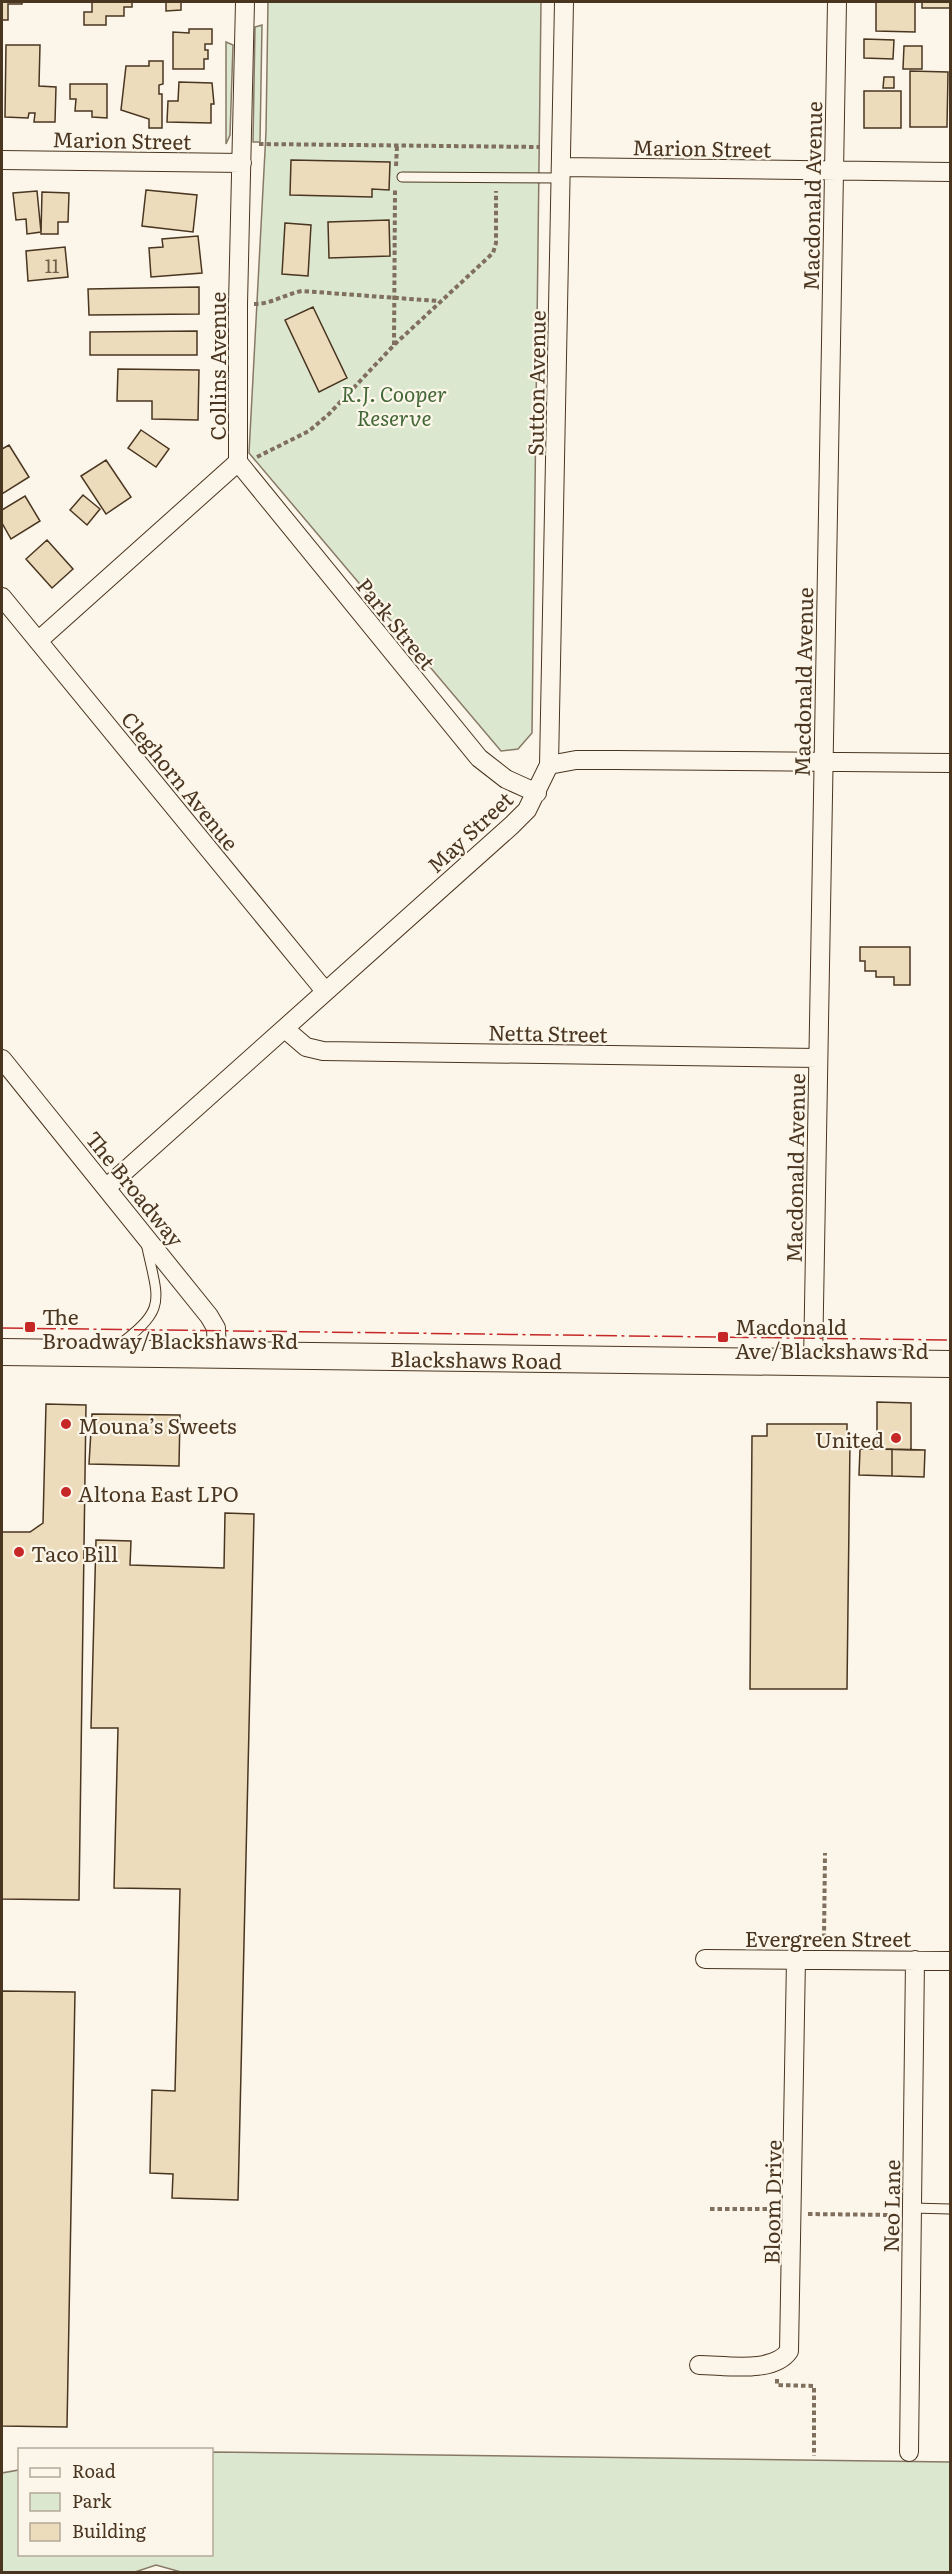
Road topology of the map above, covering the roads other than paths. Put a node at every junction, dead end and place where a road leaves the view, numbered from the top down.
1 (245, 2) edge
2 (564, 2) edge
3 (837, 2) edge
4 (2, 160) edge
5 (242, 162) junction
6 (834, 171) junction
7 (951, 172) edge
8 (561, 173) junction
9 (399, 177) road end
10 (240, 466) junction
11 (2, 597) edge
12 (38, 641) junction
13 (824, 761) junction
14 (951, 763) edge
15 (549, 765) junction
16 (537, 793) junction
17 (325, 991) junction
18 (285, 1029) junction
19 (818, 1058) junction
20 (2, 1059) edge
21 (106, 1188) junction
22 (143, 1231) junction
23 (2, 1352) edge
24 (108, 1353) junction
25 (217, 1355) junction
26 (813, 1363) junction
27 (951, 1365) edge
28 (705, 1959) dead end
29 (796, 1959) junction
30 (915, 1960) junction
31 (951, 1961) edge
32 (951, 2209) edge
33 (912, 2212) junction
34 (699, 2365) dead end
35 (909, 2452) dead end

1 - 5 street, Collins Avenue
2 - 8 street, Sutton Avenue
3 - 6 street, Macdonald Avenue
4 - 5 street, Marion Street
5 - 10 street, Collins Avenue
6 - 7 street, Marion Street
6 - 8 street, Marion Street
6 - 13 street, Macdonald Avenue
8 - 9 lane
8 - 15 street, Sutton Avenue
10 - 12 street, Collins Avenue
10 - 16 street, Park Street
11 - 12 street, Cleghorn Avenue
12 - 17 street, Cleghorn Avenue
13 - 14 street
13 - 15 street
13 - 19 street, Macdonald Avenue
15 - 16 street, May Street
16 - 17 street, May Street
17 - 18 street, May Street
18 - 19 street, Netta Street
18 - 21 street, May Street
19 - 26 street, Macdonald Avenue
20 - 21 street, The Broadway
21 - 22 street, The Broadway
22 - 24 lane
22 - 25 street, The Broadway
23 - 24 main road, Blackshaws Road
24 - 25 main road, Blackshaws Road
25 - 26 main road, Blackshaws Road
26 - 27 main road, Blackshaws Road
28 - 29 street, Evergreen Street
29 - 30 street, Evergreen Street
29 - 34 street, Bloom Drive
30 - 31 street, Evergreen Street
30 - 33 street, Neo Lane
32 - 33 lane
33 - 35 street, Neo Lane

